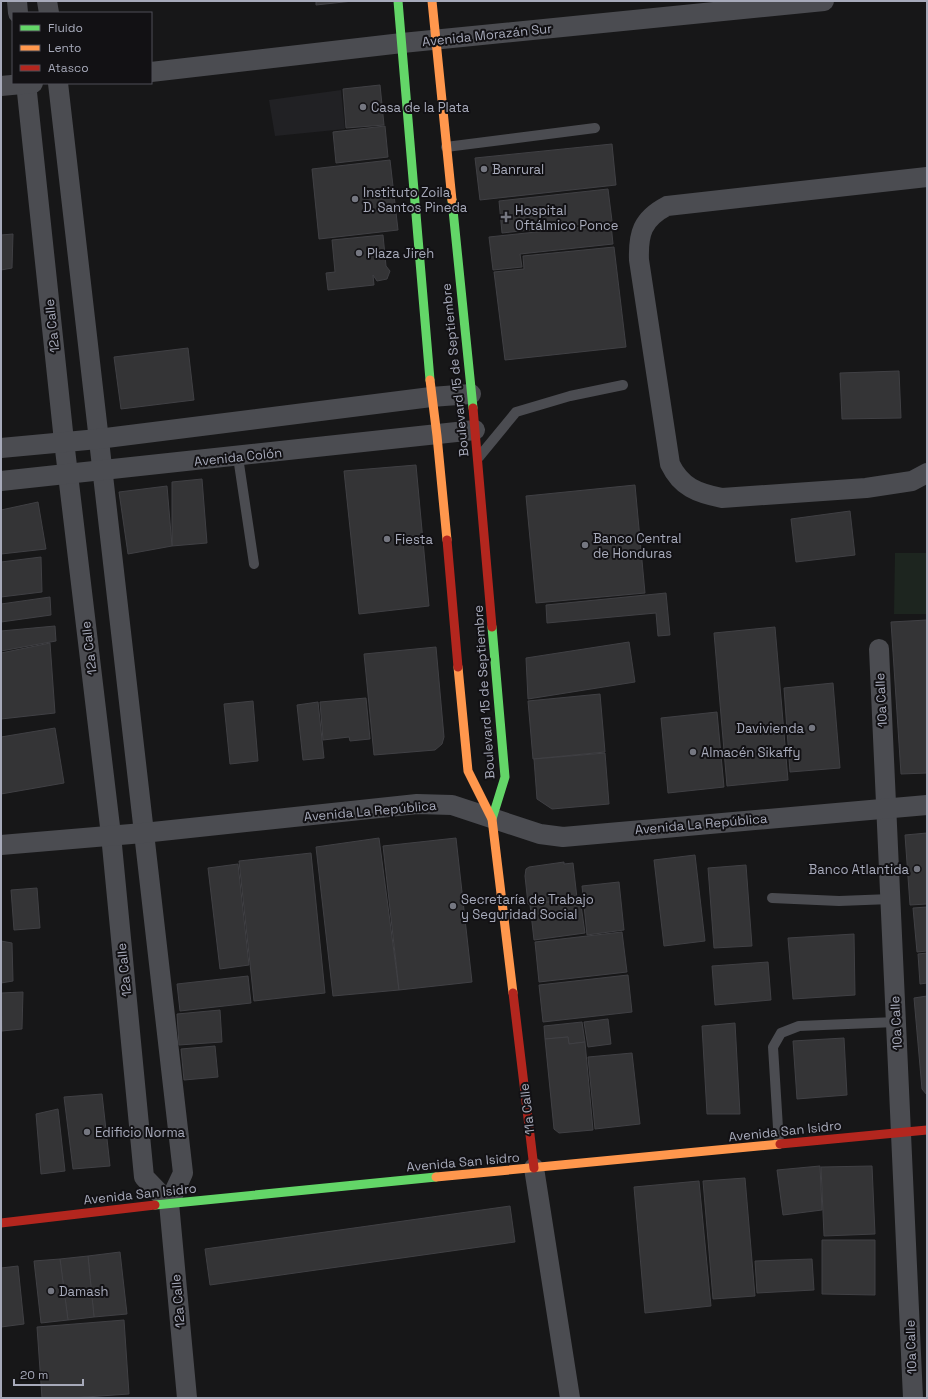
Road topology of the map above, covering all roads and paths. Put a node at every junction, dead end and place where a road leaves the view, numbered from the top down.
1 (17, 1) edge
2 (47, 1) edge
3 (398, 1) edge
4 (432, 1) edge
5 (824, 1) edge
6 (18, 12) edge
7 (49, 12) edge
8 (436, 41) junction
9 (402, 43) junction
10 (152, 72) edge
11 (18, 84) edge
12 (26, 84) edge
13 (58, 84) edge
14 (1, 86) edge
15 (595, 128) dead end
16 (446, 147) junction
17 (927, 177) edge
18 (623, 385) dead end
19 (470, 394) junction
20 (431, 397) junction
21 (475, 430) junction
22 (437, 436) junction
23 (98, 439) junction
24 (64, 441) junction
25 (1, 448) edge
26 (238, 457) junction
27 (477, 458) junction
28 (101, 471) junction
29 (927, 472) edge
30 (68, 474) junction
31 (1, 481) edge
32 (254, 564) dead end
33 (879, 649) dead end
34 (927, 805) edge
35 (886, 808) junction
36 (492, 819) junction
37 (143, 833) junction
38 (111, 835) junction
39 (1, 845) edge
40 (772, 898) dead end
41 (891, 899) junction
42 (896, 1022) junction
43 (927, 1130) edge
44 (901, 1132) junction
45 (779, 1144) junction
46 (534, 1168) junction
47 (169, 1203) junction
48 (1, 1223) edge
49 (187, 1398) edge
50 (570, 1398) edge
51 (913, 1398) edge

1 - 6 street
2 - 7 street
3 - 9 street, Boulevard 15 de Septiembre
4 - 8 street, Boulevard 15 de Septiembre
5 - 8 street, Avenida Morazán Sur
8 - 9 street, Avenida Morazán Sur
8 - 16 street, Boulevard 15 de Septiembre
9 - 10 street, Avenida Morazán Sur
9 - 20 street, Boulevard 15 de Septiembre
11 - 14 street
12 - 24 street, 12a Calle
13 - 23 street
15 - 16 lane
16 - 19 street, Boulevard 15 de Septiembre
17 - 29 street
18 - 27 lane
19 - 20 street
19 - 21 street, Boulevard 15 de Septiembre
20 - 22 street, Boulevard 15 de Septiembre
20 - 23 street
21 - 22 street, Avenida Colón
21 - 27 street, Boulevard 15 de Septiembre
22 - 26 street, Avenida Colón
22 - 36 street, Boulevard 15 de Septiembre
23 - 24 street
23 - 28 street
24 - 25 street
24 - 30 street, 12a Calle
26 - 28 street, Avenida Colón
26 - 32 lane
27 - 36 street, Boulevard 15 de Septiembre
28 - 30 street, Avenida Colón
28 - 37 street
30 - 31 street, Avenida Colón
30 - 38 street, 12a Calle
33 - 35 street, 10a Calle
34 - 35 street, Avenida La República
35 - 36 street, Avenida La República
35 - 41 street, 10a Calle
36 - 37 street, Avenida La República
36 - 46 street, 11a Calle
37 - 38 street, Avenida La República
37 - 47 street
38 - 39 street, Avenida La República
38 - 47 street, 12a Calle
40 - 41 lane
41 - 42 street, 10a Calle
42 - 44 street, 10a Calle
42 - 45 lane
43 - 44 street, Avenida San Isidro
44 - 45 street, Avenida San Isidro
44 - 51 street, 10a Calle
45 - 46 street, Avenida San Isidro
46 - 47 street, Avenida San Isidro
46 - 50 street, 11a Calle
47 - 48 street, Avenida San Isidro
47 - 49 street, 12a Calle

